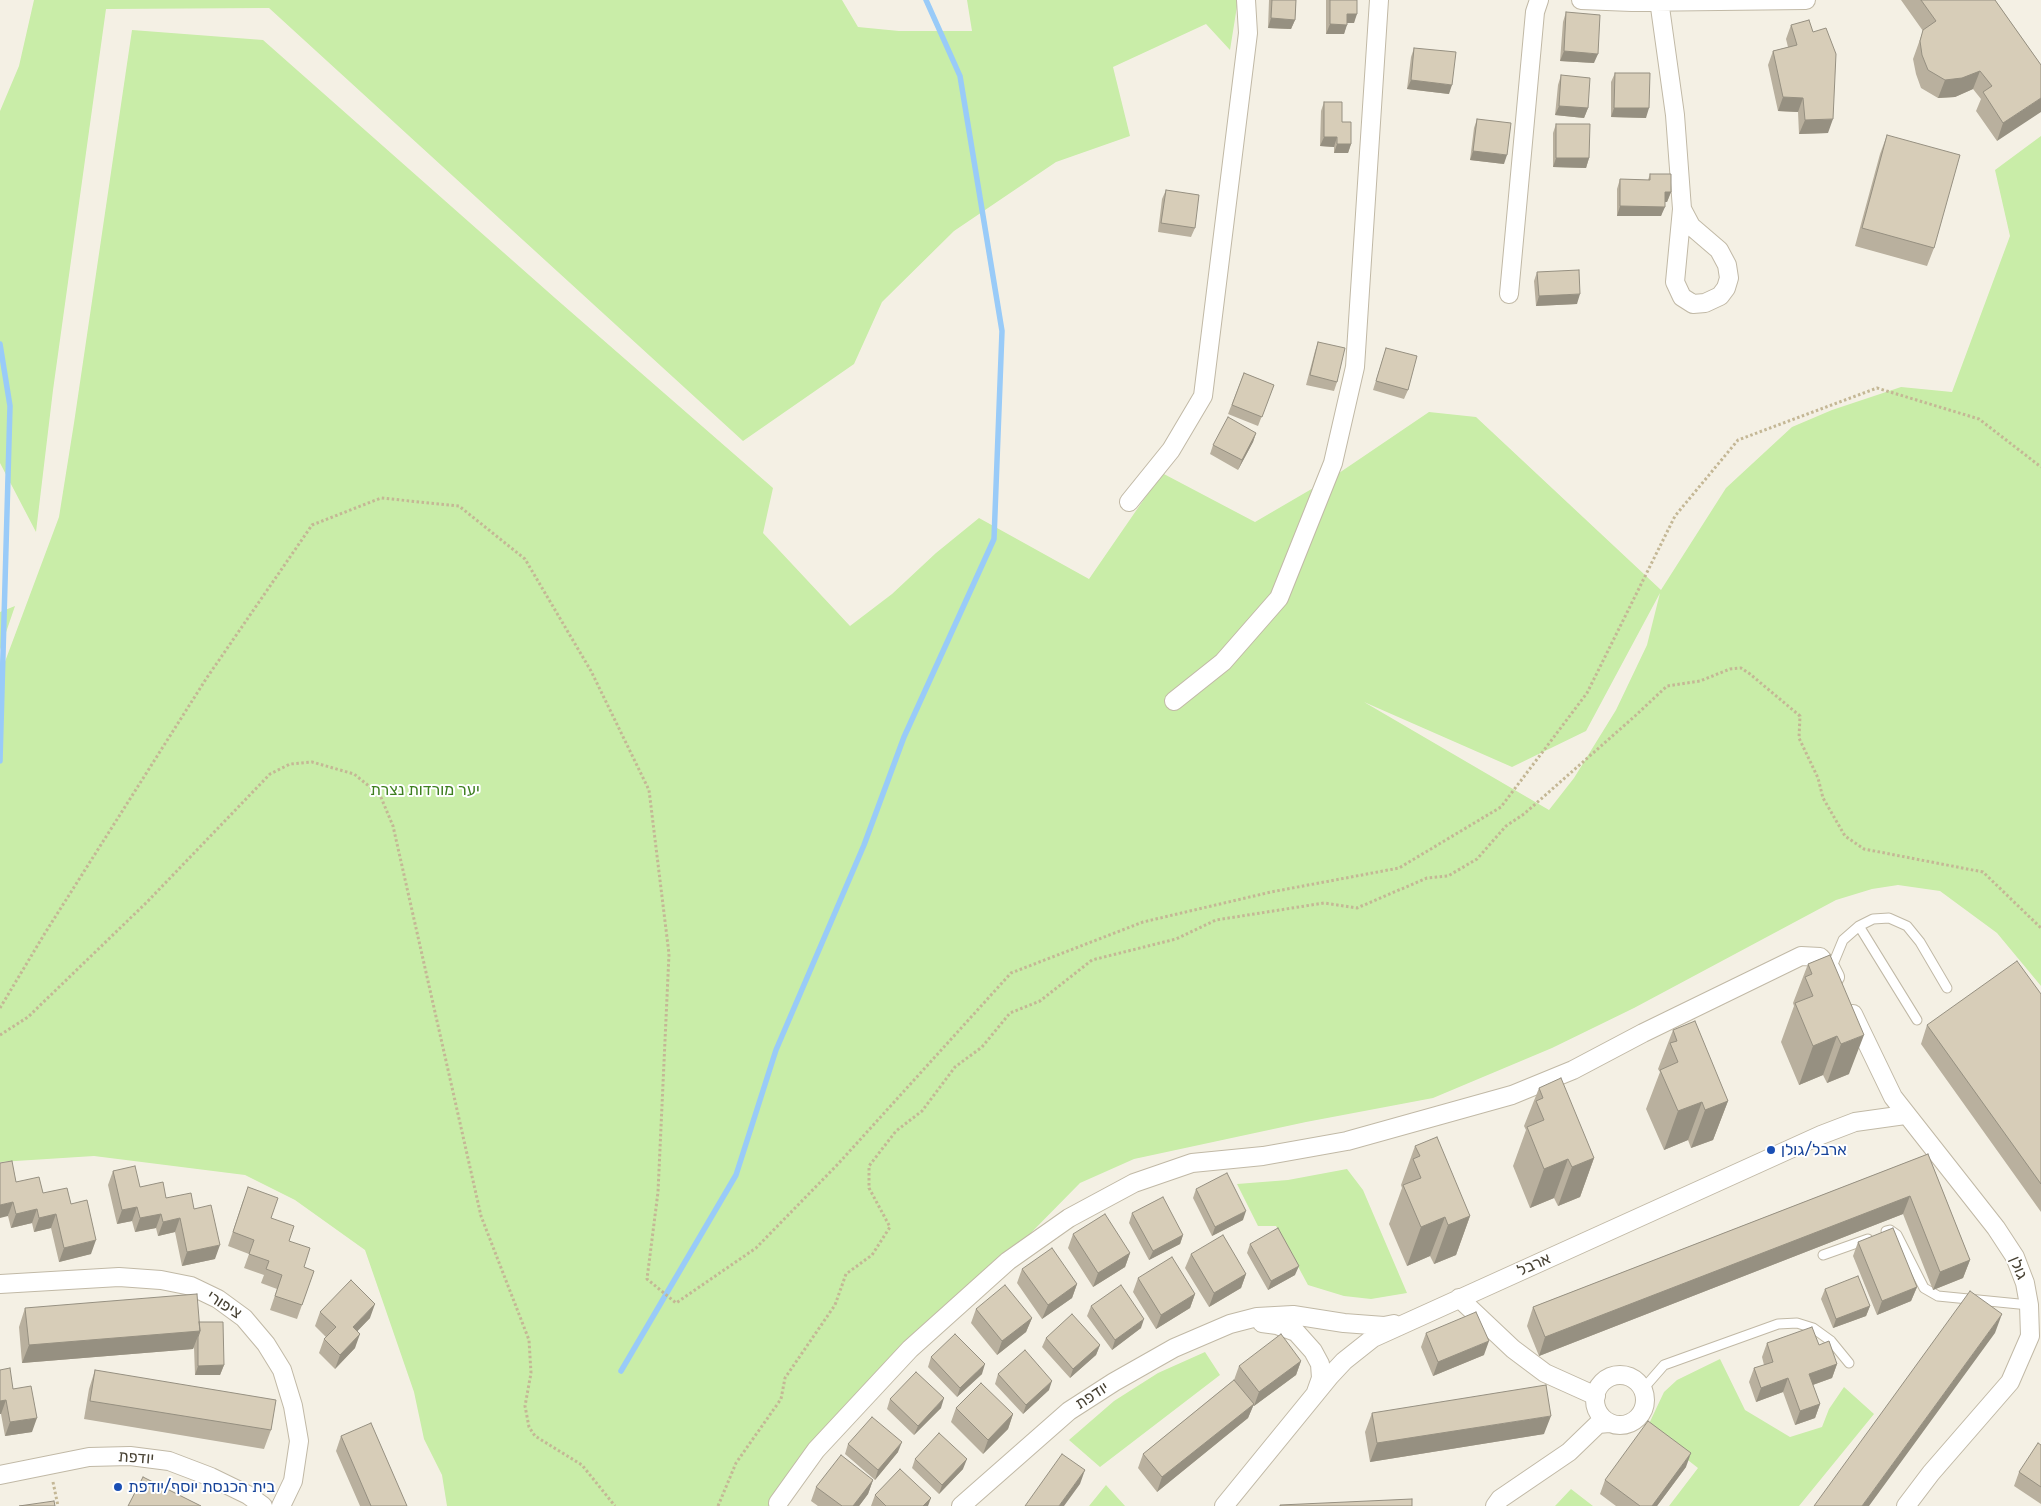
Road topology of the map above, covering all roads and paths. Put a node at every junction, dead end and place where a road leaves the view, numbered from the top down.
1 (1246, 0) edge
2 (1379, 0) edge
3 (1539, 0) edge
4 (1581, 0) edge
5 (1659, 0) edge
6 (1806, 0) edge
7 (1682, 209) junction
8 (1509, 294) dead end
9 (2041, 467) edge
10 (1130, 502) dead end
11 (1174, 701) dead end
12 (1858, 926) junction
13 (2041, 928) edge
14 (1831, 969) junction
15 (1947, 988) dead end
16 (0, 1008) edge
17 (1917, 1020) dead end
18 (0, 1035) edge
19 (1905, 1114) junction
20 (1823, 1255) dead end
21 (0, 1284) edge
22 (1459, 1298) junction
23 (2030, 1305) junction
24 (1244, 1320) junction
25 (1407, 1322) junction
26 (1849, 1363) dead end
27 (1642, 1389) junction
28 (1316, 1394) junction
29 (1596, 1396) junction
30 (1609, 1422) junction
31 (50, 1464) junction
32 (0, 1475) edge
33 (778, 1503) dead end
34 (58, 1506) edge
35 (263, 1506) edge
36 (281, 1506) edge
37 (616, 1506) edge
38 (718, 1506) edge
39 (961, 1506) edge
40 (1224, 1506) edge
41 (1495, 1506) edge
42 (1906, 1506) edge

1 - 10 street
2 - 11 street
3 - 8 street
4 - 5 street
5 - 6 street
5 - 7 street
7 - 7 street
9 - 16 path
12 - 14 lane
12 - 15 lane
12 - 17 lane
13 - 38 path
14 - 19 street, גולן
14 - 33 street
18 - 37 path
19 - 22 street, ארבל
19 - 23 street, גולן
20 - 23 lane
21 - 36 street, ציפורי
22 - 25 street, ארבל
22 - 29 street
23 - 42 street, גולן
24 - 25 street, יודפת
24 - 28 street, יודפת
24 - 39 street, יודפת
25 - 28 street, ארבל
26 - 27 lane
27 - 29 street
27 - 30 street
28 - 40 street, ארבל
29 - 30 street
30 - 41 street
31 - 32 street, יודפת
31 - 34 path
31 - 35 street, יודפת

